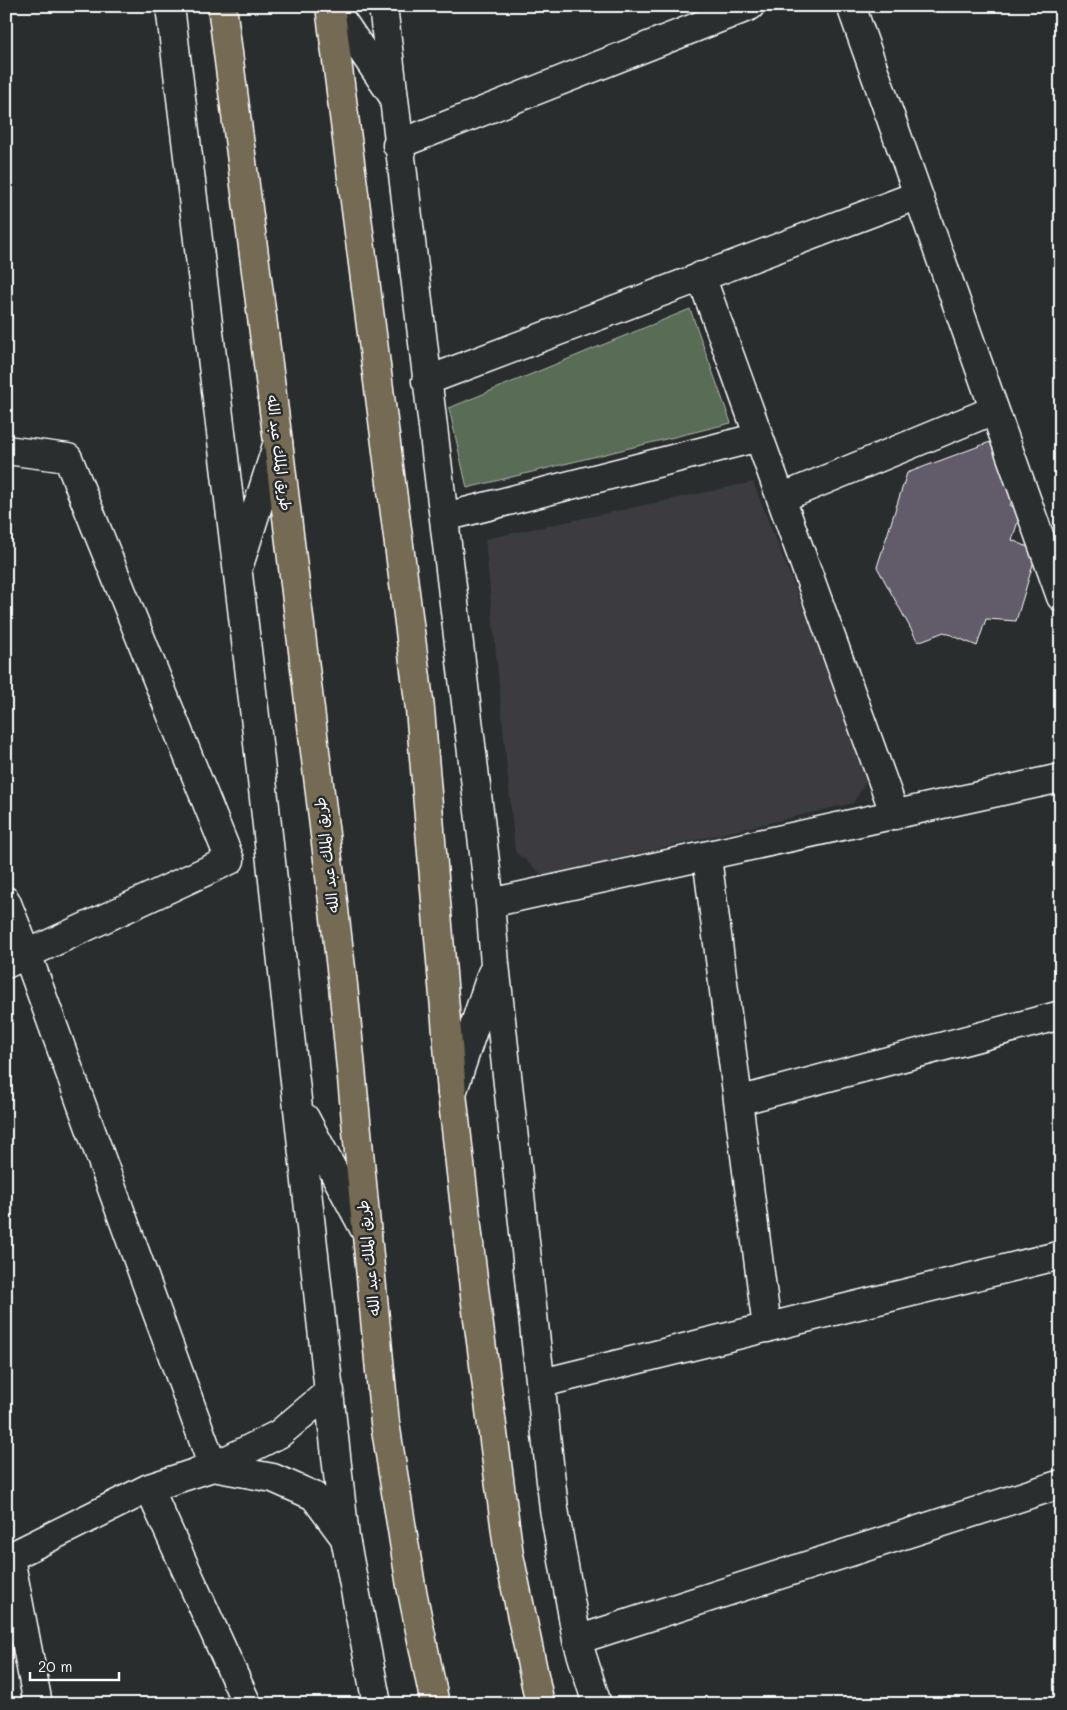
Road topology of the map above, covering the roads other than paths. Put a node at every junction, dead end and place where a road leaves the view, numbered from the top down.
1 (170, 6) edge
2 (222, 6) edge
3 (331, 6) edge
4 (383, 6) edge
5 (750, 6) edge
6 (851, 6) edge
7 (696, 16) edge
8 (393, 96) junction
9 (397, 145) junction
10 (918, 195) junction
11 (701, 276) junction
12 (426, 381) junction
13 (994, 410) junction
14 (759, 437) junction
15 (278, 442) junction
16 (6, 450) edge
17 (781, 498) junction
18 (445, 517) junction
19 (238, 570) junction
20 (1061, 598) edge
21 (1061, 778) edge
22 (895, 815) junction
23 (707, 857) junction
24 (6, 901) edge
25 (490, 903) junction
26 (17, 959) edge
27 (495, 964) junction
28 (1061, 1015) edge
29 (452, 1093) junction
30 (738, 1101) junction
31 (298, 1105) junction
32 (367, 1234) junction
33 (1061, 1255) edge
34 (768, 1328) junction
35 (542, 1383) junction
36 (330, 1391) junction
37 (213, 1467) junction
38 (1061, 1484) edge
39 (149, 1488) junction
40 (345, 1538) junction
41 (8, 1559) edge
42 (577, 1640) junction
43 (38, 1704) edge
44 (247, 1704) edge
45 (377, 1704) edge
46 (435, 1704) edge
47 (540, 1704) edge
48 (597, 1704) edge

1 - 19 street
2 - 15 main road, طريق الملك عبد الله
3 - 8 street
3 - 29 main road
4 - 8 street
5 - 7 street
6 - 10 street
7 - 9 street
8 - 9 street
9 - 12 street
10 - 11 street
10 - 13 street
11 - 12 street
11 - 14 street
12 - 18 street
13 - 17 street
13 - 20 street
14 - 17 street
14 - 18 street
15 - 19 street
15 - 32 main road, طريق الملك عبد الله
16 - 26 street
17 - 22 street
18 - 25 street
19 - 31 street
21 - 22 street
22 - 23 street
23 - 25 street
23 - 30 street
24 - 26 street
25 - 27 street
26 - 37 street
27 - 29 street
27 - 35 street
28 - 30 street
29 - 47 main road
30 - 34 street
31 - 32 street
31 - 36 street
32 - 46 main road, طريق الملك عبد الله
33 - 34 street
34 - 35 street
35 - 42 street
36 - 37 street
36 - 40 street
37 - 39 street
37 - 40 street
38 - 42 street
39 - 41 street
39 - 44 street
40 - 45 street
41 - 43 street
42 - 48 street

